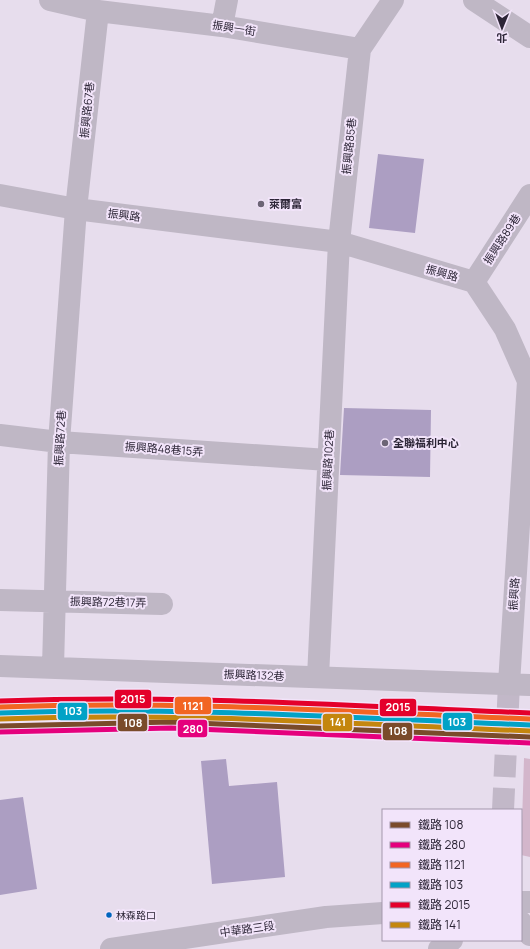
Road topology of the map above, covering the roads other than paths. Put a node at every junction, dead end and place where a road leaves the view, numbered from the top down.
1 (50, 0) edge
2 (227, 0) edge
3 (393, 0) edge
4 (474, 0) edge
5 (98, 11) junction
6 (222, 26) junction
7 (530, 37) edge
8 (360, 49) junction
9 (0, 195) edge
10 (530, 195) edge
11 (76, 209) junction
12 (339, 242) junction
13 (474, 282) junction
14 (529, 381) edge
15 (0, 435) edge
16 (59, 442) junction
17 (328, 460) junction
18 (0, 600) edge
19 (55, 601) junction
20 (162, 604) dead end
21 (0, 666) edge
22 (53, 667) junction
23 (318, 677) junction
24 (508, 684) junction
25 (530, 685) edge
26 (382, 913) edge
27 (522, 923) edge
28 (530, 935) edge
29 (451, 941) edge
30 (112, 949) edge
31 (439, 949) edge

1 - 5 street, 振興一街
2 - 6 street
3 - 8 street
4 - 7 street
5 - 6 street, 振興一街
5 - 11 street, 振興路67巷
6 - 8 street, 振興一街
8 - 12 street, 振興路85巷
9 - 11 street, 振興路
10 - 13 street, 振興路89巷
11 - 12 street, 振興路
11 - 16 street, 振興路72巷
12 - 13 street, 振興路
12 - 17 street, 振興路102巷
13 - 14 street, 振興路
14 - 24 street, 振興路
15 - 16 street, 振興路48巷15弄
16 - 17 street, 振興路48巷15弄
16 - 19 street, 振興路72巷
17 - 23 street, 振興路102巷
18 - 19 street, 振興路72巷17弄
19 - 20 street, 振興路72巷17弄
19 - 22 street, 振興路72巷
21 - 22 street, 振興路132巷
22 - 23 street, 振興路132巷
23 - 24 street, 振興路132巷
24 - 25 street, 振興路132巷
26 - 30 street, 中華路三段
27 - 28 street
29 - 31 street

